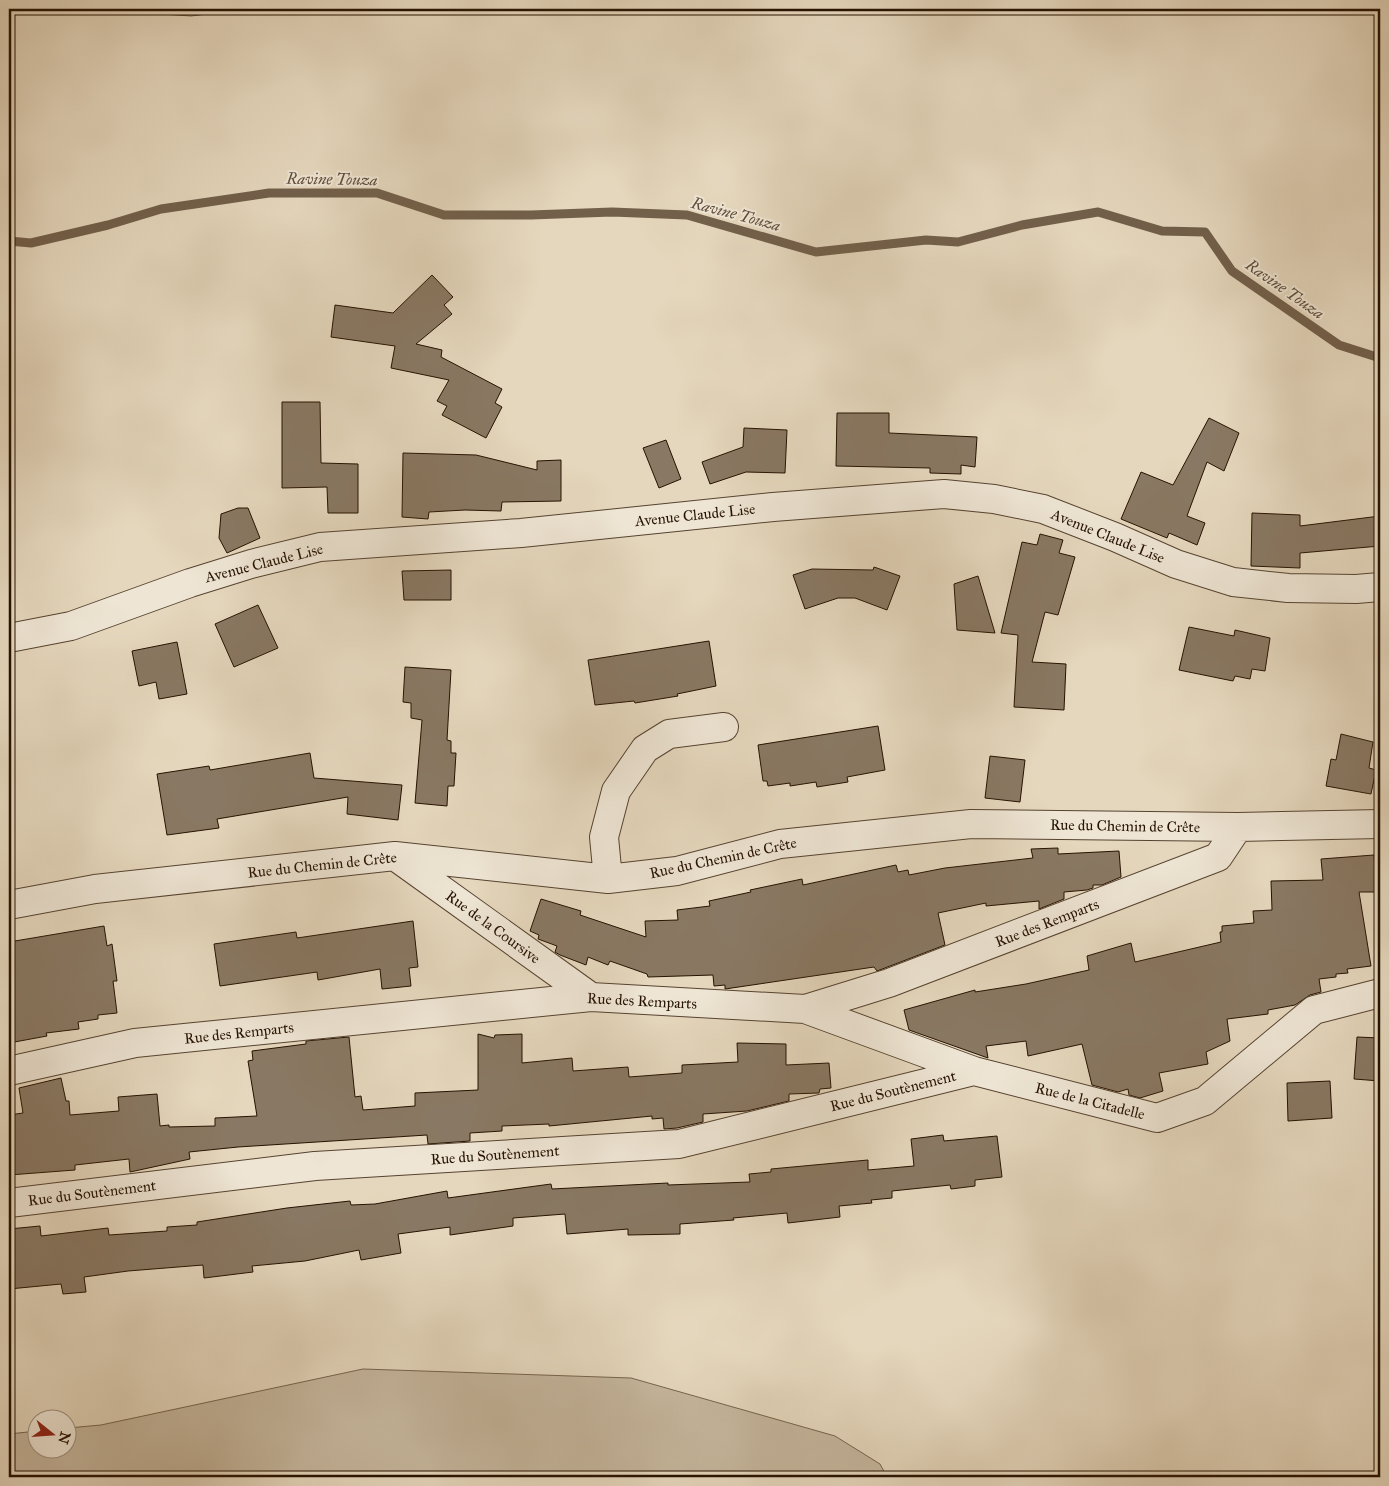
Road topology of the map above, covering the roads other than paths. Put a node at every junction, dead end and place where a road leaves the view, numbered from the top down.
1 (1380, 587) edge
2 (9, 638) edge
3 (724, 728) dead end
4 (1380, 824) edge
5 (1238, 828) junction
6 (395, 856) junction
7 (608, 879) junction
8 (9, 904) edge
9 (1380, 993) edge
10 (591, 997) junction
11 (806, 1008) junction
12 (9, 1071) edge
13 (974, 1071) junction
14 (9, 1203) edge

1 - 2 street, Avenue Claude Lise
3 - 7 street
4 - 5 street, Rue du Chemin de Crête
5 - 7 street, Rue du Chemin de Crête
5 - 11 street, Rue des Remparts
6 - 7 street, Rue du Chemin de Crête
6 - 8 street, Rue du Chemin de Crête
6 - 10 street, Rue de la Coursive
9 - 13 street, Rue de la Citadelle
10 - 11 street, Rue des Remparts
10 - 12 street, Rue des Remparts
11 - 13 street, Rue de la Citadelle
13 - 14 street, Rue du Soutènement

